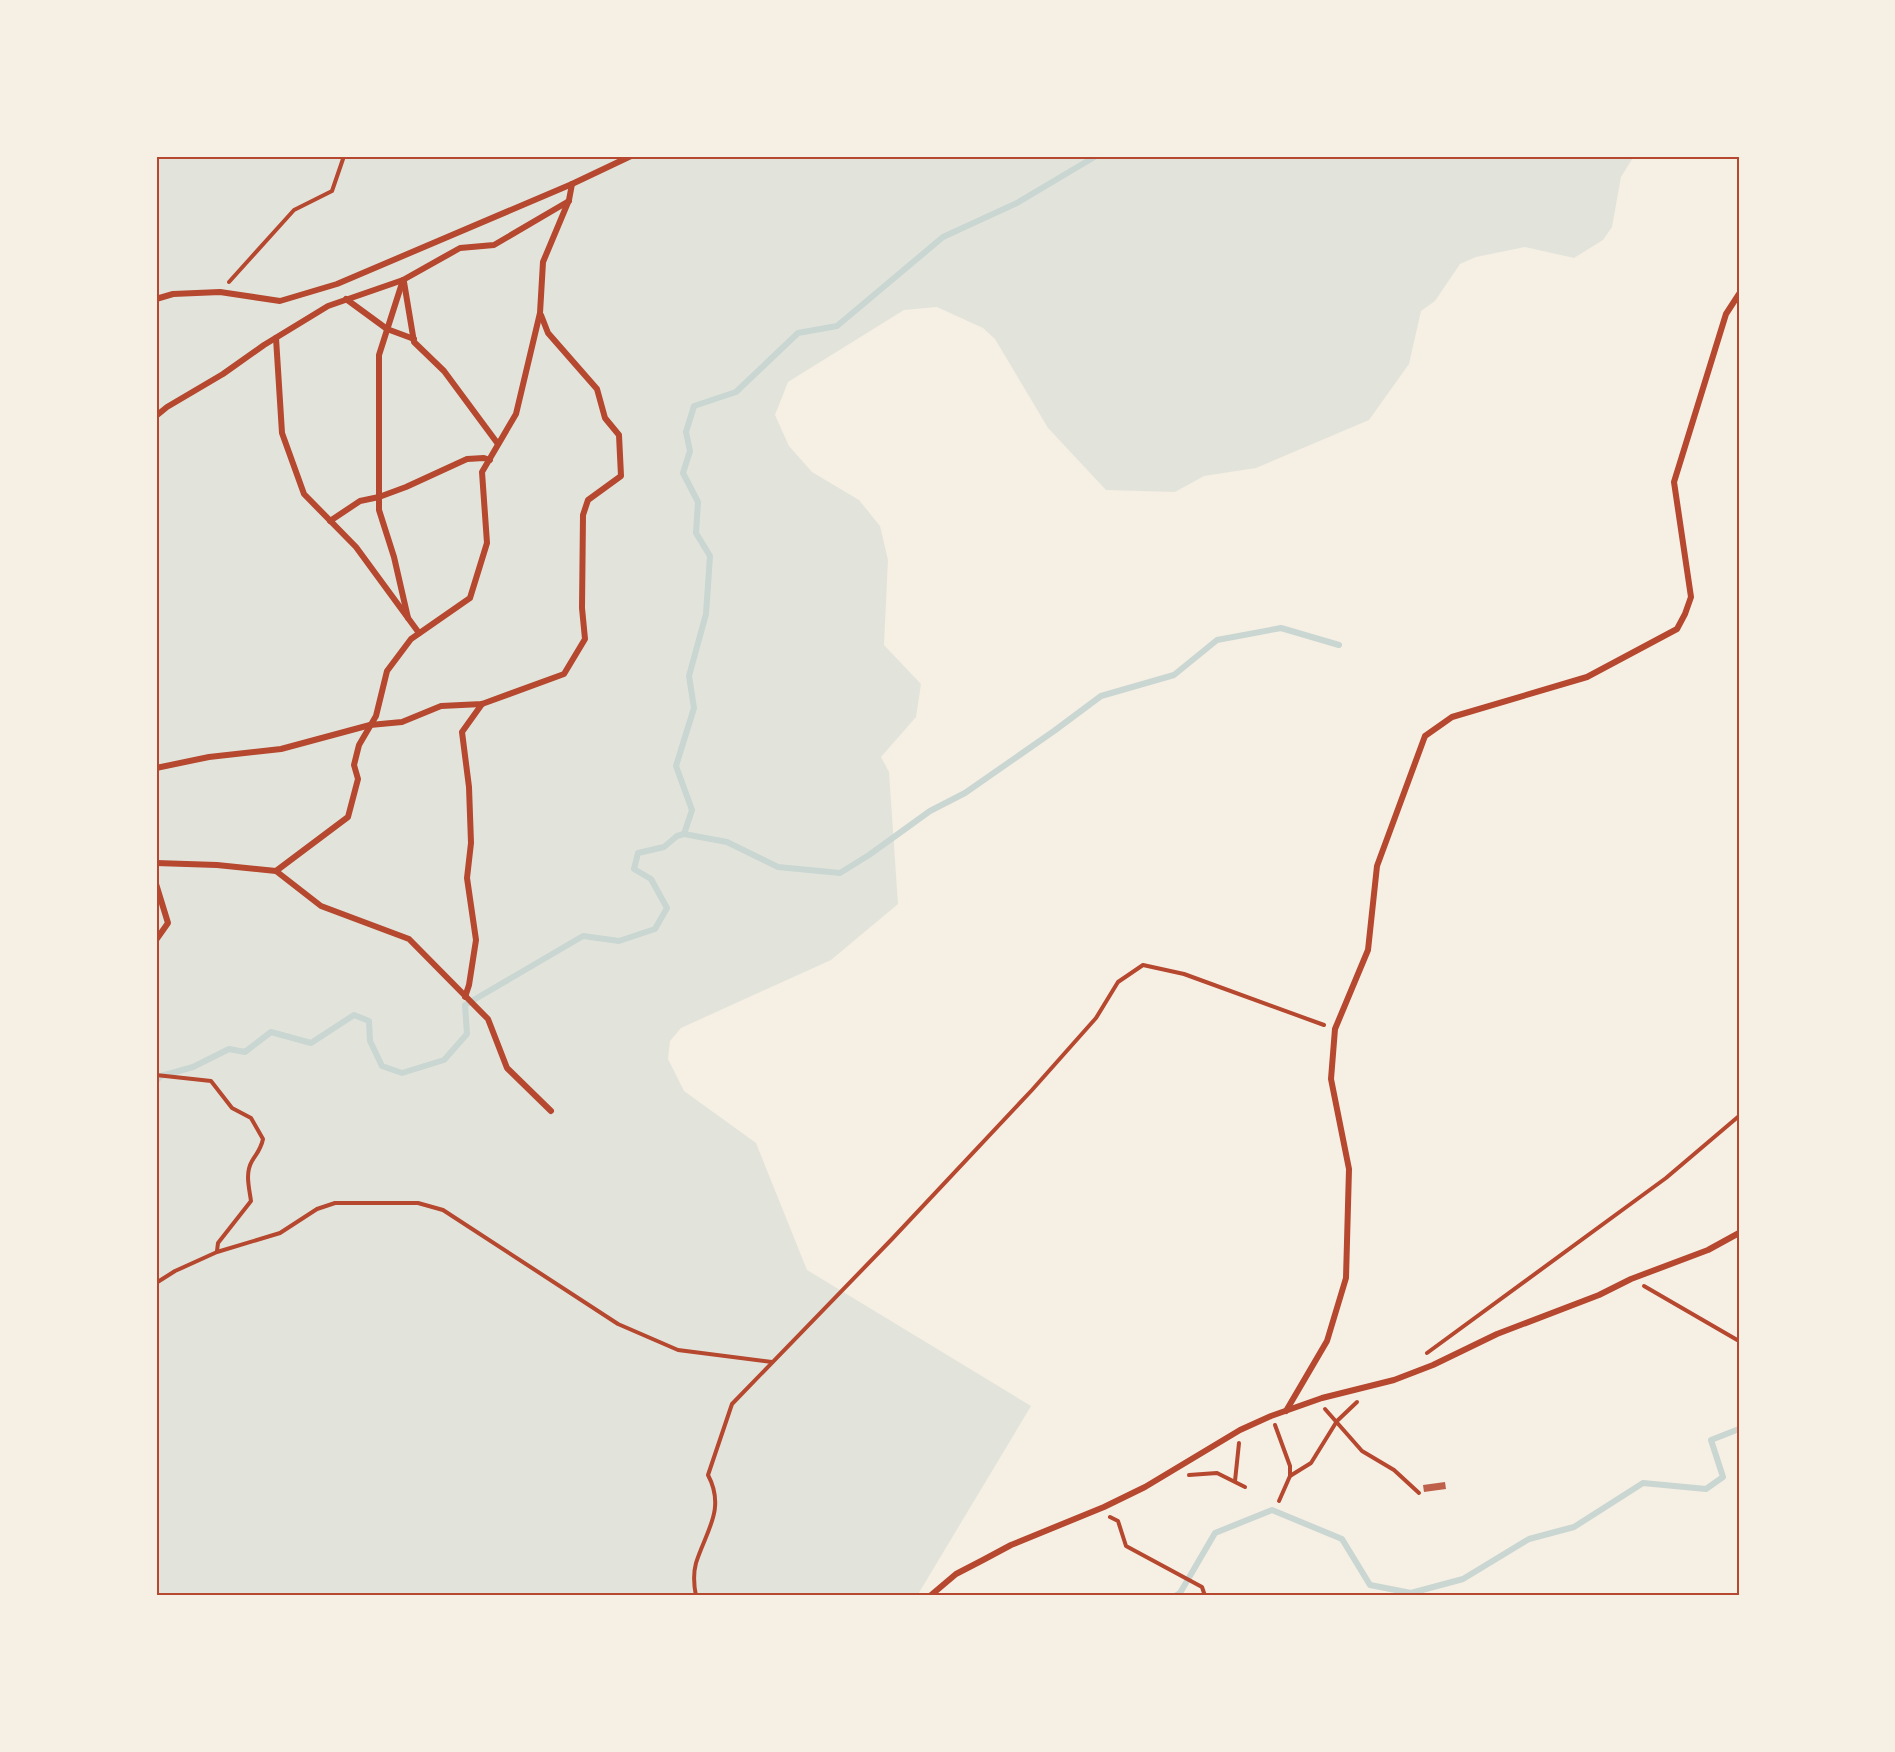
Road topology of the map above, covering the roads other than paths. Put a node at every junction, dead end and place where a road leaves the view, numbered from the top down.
1 (631, 156) edge
2 (573, 184) junction
3 (569, 200) junction
4 (403, 280) junction
5 (1739, 294) edge
6 (156, 299) edge
7 (346, 299) junction
8 (540, 313) junction
9 (387, 330) junction
10 (276, 338) junction
11 (414, 339) junction
12 (156, 416) edge
13 (498, 444) junction
14 (490, 460) junction
15 (379, 496) junction
16 (330, 520) junction
17 (408, 618) junction
18 (419, 633) junction
19 (482, 704) junction
20 (370, 725) junction
21 (156, 768) edge
22 (156, 863) edge
23 (276, 871) junction
24 (156, 884) edge
25 (156, 940) edge
26 (465, 997) junction
27 (551, 1111) dead end
28 (1739, 1233) edge
29 (1286, 1411) junction
30 (930, 1596) edge

1 - 2 street
2 - 3 street
2 - 6 street
3 - 4 street
3 - 8 street
4 - 7 street
4 - 9 street
4 - 11 street
5 - 29 street
7 - 9 street
7 - 10 street
8 - 13 street
8 - 19 street
9 - 11 street
9 - 15 street
10 - 12 street
10 - 16 street
11 - 13 street
13 - 14 street
14 - 15 street
14 - 18 street
15 - 16 street
15 - 17 street
16 - 17 street
17 - 18 street
18 - 20 street
19 - 20 street
19 - 26 street
20 - 21 street
20 - 23 street
22 - 23 street
23 - 26 street
24 - 25 street
26 - 27 street
28 - 29 street
29 - 30 street

